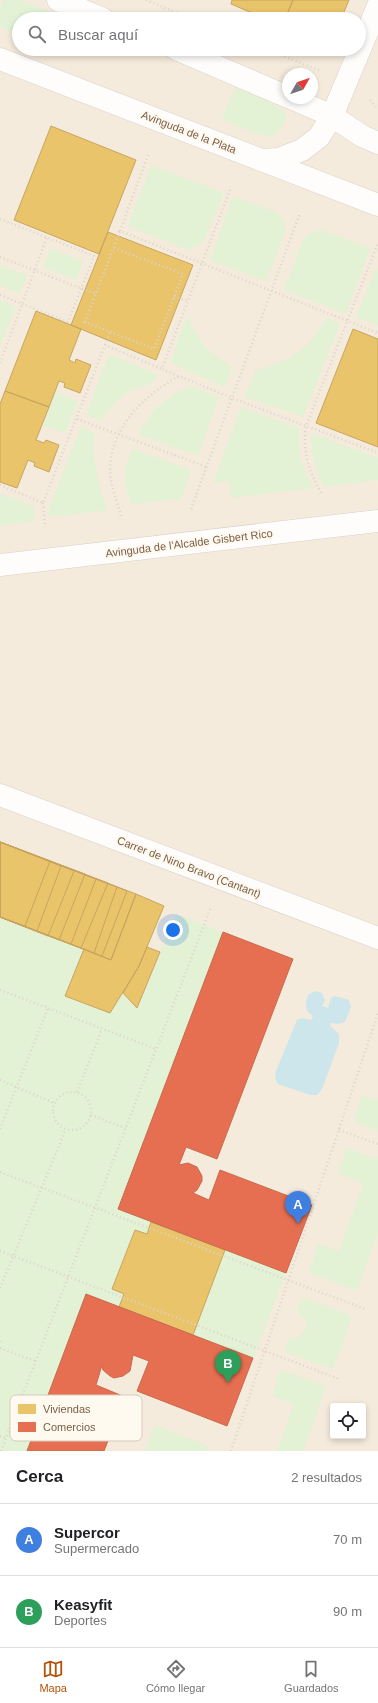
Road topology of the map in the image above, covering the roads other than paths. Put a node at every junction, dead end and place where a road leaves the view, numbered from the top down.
1 (58, 0) edge
2 (378, 6) edge
3 (87, 12) edge
4 (366, 35) edge
5 (192, 56) edge
6 (357, 56) edge
7 (0, 59) edge
8 (282, 94) edge
9 (305, 104) edge
10 (332, 116) junction
11 (378, 143) edge
12 (261, 160) junction
13 (378, 205) edge
14 (378, 521) edge
15 (0, 565) edge
16 (0, 795) edge
17 (378, 938) edge

1 - 3 street
2 - 4 street
5 - 8 street
6 - 10 street
7 - 12 street, Avinguda de la Plata
9 - 10 street
10 - 11 street
10 - 12 street
12 - 13 street, Avinguda de la Plata
14 - 15 street, Avinguda de l'Alcalde Gisbert Rico
16 - 17 street, Carrer de Nino Bravo (Cantant)

